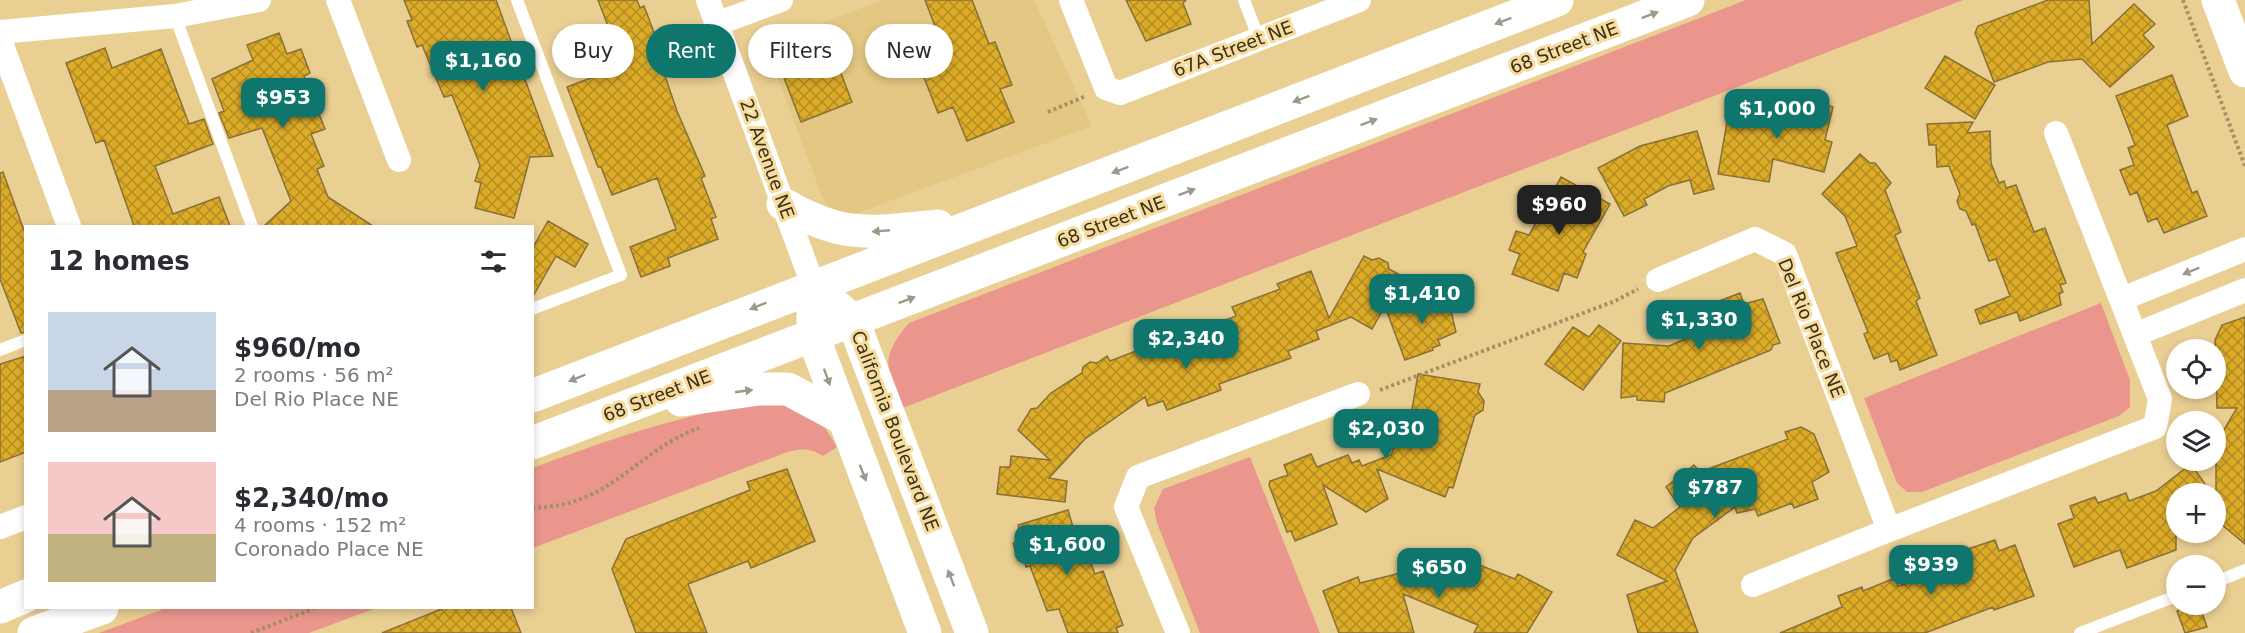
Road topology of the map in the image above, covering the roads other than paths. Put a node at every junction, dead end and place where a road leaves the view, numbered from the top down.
1 (259, 0) edge
2 (338, 0) edge
3 (517, 0) edge
4 (708, 0) edge
5 (781, 0) edge
6 (1071, 0) edge
7 (1244, 0) edge
8 (1359, 0) edge
9 (1557, 0) edge
10 (1688, 0) edge
11 (2218, 0) edge
12 (175, 16) junction
13 (716, 24) joint
14 (0, 32) edge
15 (1259, 39) junction
16 (0, 40) edge
17 (2245, 71) edge
18 (736, 78) edge
19 (2056, 133) dead end
20 (399, 160) dead end
21 (783, 204) junction
22 (981, 222) junction
23 (69, 225) edge
24 (252, 225) edge
25 (2245, 249) edge
26 (1658, 280) road end
27 (813, 285) junction
28 (2245, 290) edge
29 (2122, 299) junction
30 (534, 308) edge
31 (853, 321) junction
32 (2137, 334) junction
33 (813, 336) junction
34 (24, 341) edge
35 (0, 350) edge
36 (1358, 394) road end
37 (534, 395) edge
38 (624, 409) junction
39 (842, 418) junction
40 (534, 442) edge
41 (24, 518) edge
42 (0, 527) edge
43 (1889, 531) junction
44 (2245, 570) edge
45 (2226, 578) edge
46 (1753, 585) dead end
47 (24, 598) edge
48 (2166, 600) edge
49 (0, 607) edge
50 (99, 609) edge
51 (34, 633) edge
52 (925, 633) edge
53 (972, 633) edge
54 (1178, 633) edge
55 (2079, 633) edge

1 - 12 street
2 - 20 street
3 - 30 lane
4 - 13 street, 22 Avenue NE
5 - 13 street
6 - 15 street, 67A Street NE
7 - 15 lane
8 - 15 street, 67A Street NE
9 -> 22 main road
31 -> 10 main road, 68 Street NE
11 - 17 main road
12 - 14 street
12 - 24 lane
16 - 23 street
18 - 21 street, 22 Avenue NE
19 - 29 street
22 -> 21 main road
21 - 27 street, 22 Avenue NE
22 - 27 main road
25 -> 29 street
26 - 43 street, Del Rio Place NE
27 - 31 main road, California Boulevard NE
27 - 33 main road
27 -> 37 main road
28 - 32 street
29 - 32 street
31 - 33 main road, 68 Street NE
53 -> 31 main road, California Boulevard NE
32 - 43 street
33 - 38 main road, 68 Street NE
33 -> 39 main road
34 - 35 lane
36 - 54 street
38 -> 39 main road
38 - 40 main road, 68 Street NE
39 -> 52 main road
41 - 42 street
43 - 46 street
44 - 45 lane
47 - 49 main road
48 - 55 lane
50 - 51 main road

